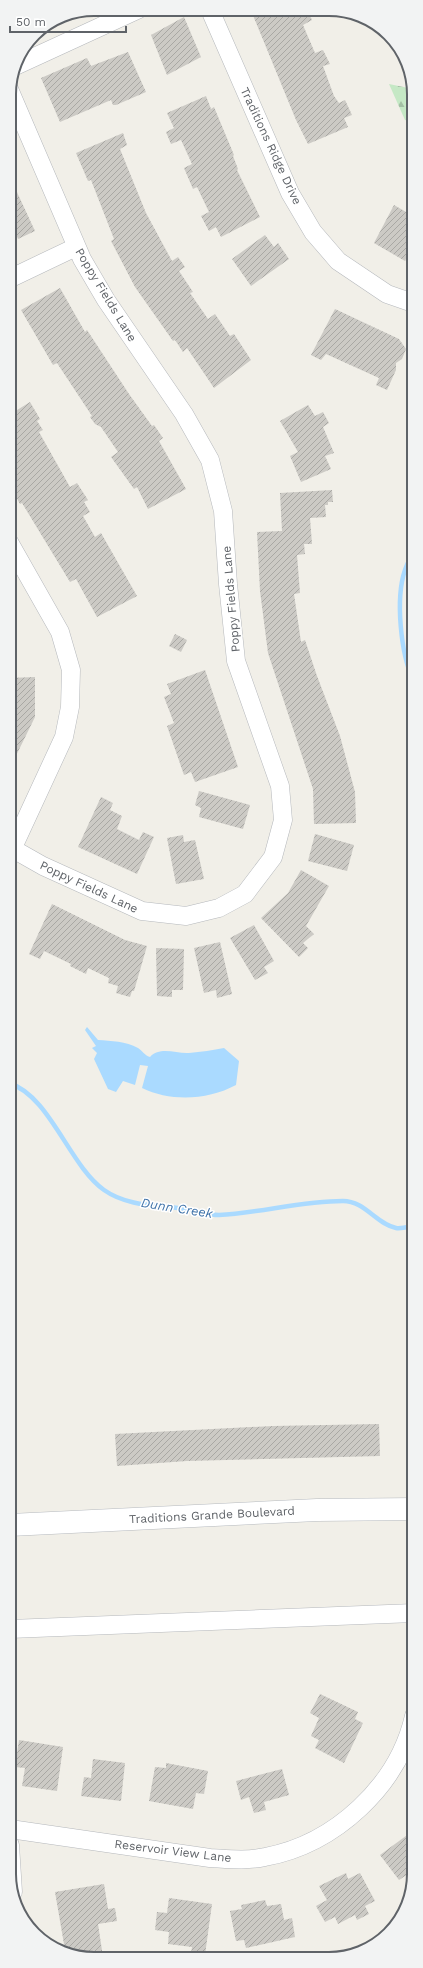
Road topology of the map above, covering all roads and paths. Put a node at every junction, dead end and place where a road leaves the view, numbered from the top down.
1 (124, 16) edge
2 (213, 16) edge
3 (23, 62) edge
4 (16, 106) edge
5 (76, 247) junction
6 (16, 276) edge
7 (407, 301) edge
8 (16, 554) edge
9 (16, 841) edge
10 (16, 854) edge
11 (407, 1509) edge
12 (16, 1525) edge
13 (407, 1613) edge
14 (16, 1629) edge
15 (407, 1736) edge
16 (16, 1830) edge

1 - 3 street
2 - 7 street, Traditions Ridge Drive
4 - 5 street, Poppy Fields Lane
5 - 6 street
5 - 10 street, Poppy Fields Lane
8 - 9 street
11 - 12 main road, Traditions Grande Boulevard
13 - 14 street
15 - 16 street, Reservoir View Lane

